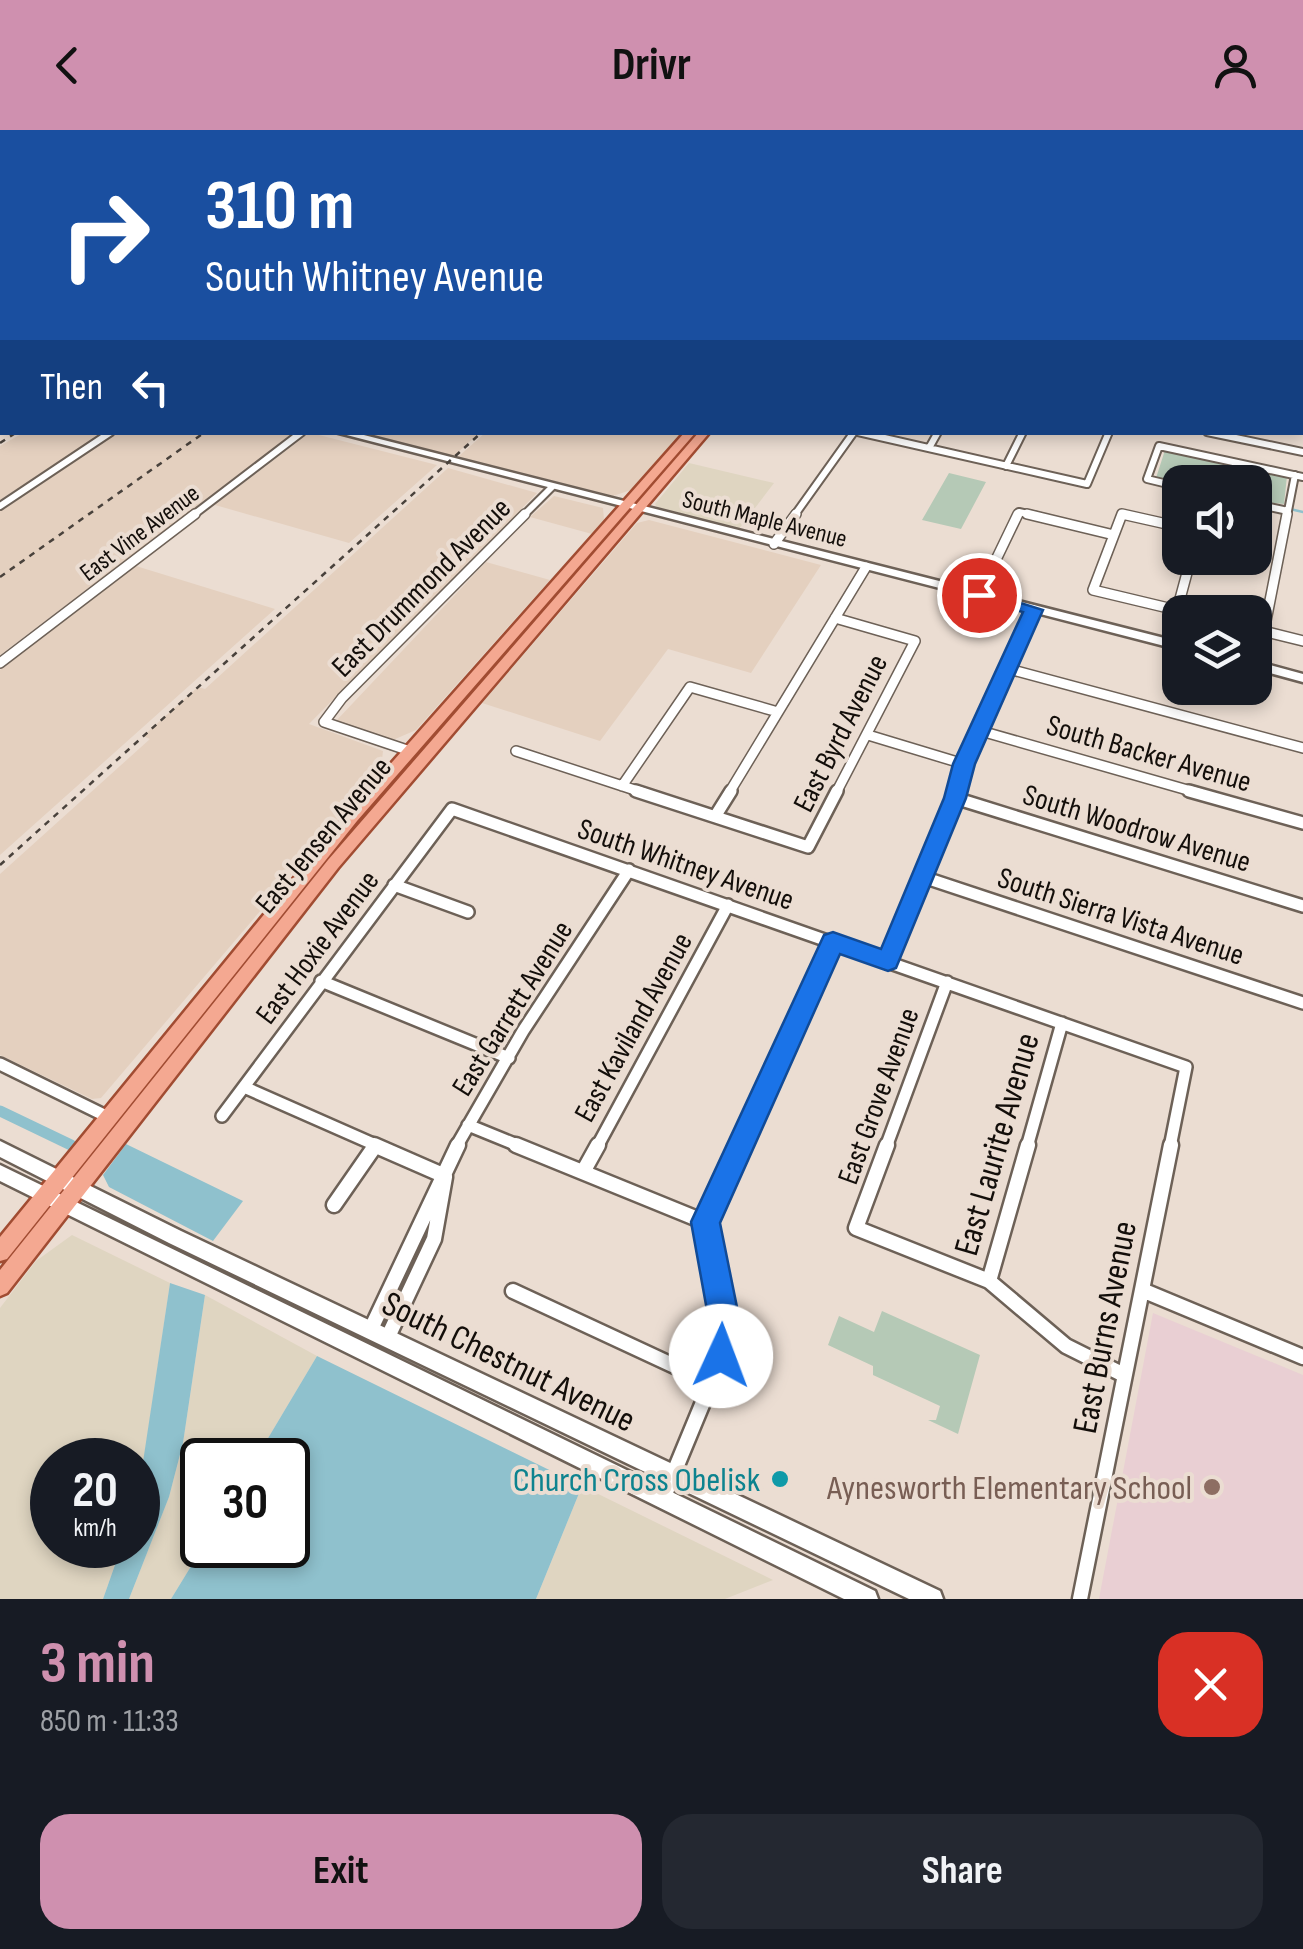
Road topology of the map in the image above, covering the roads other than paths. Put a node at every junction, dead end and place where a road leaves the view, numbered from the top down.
1 (106, 435) edge
2 (298, 435) edge
3 (351, 435) edge
4 (689, 435) edge
5 (703, 435) edge
6 (854, 435) edge
7 (870, 435) edge
8 (936, 435) edge
9 (1022, 435) edge
10 (1108, 435) edge
11 (1221, 435) edge
12 (928, 448) junction
13 (1303, 452) edge
14 (1247, 465) edge
15 (1006, 466) junction
16 (1272, 470) edge
17 (1299, 476) edge
18 (1162, 483) edge
19 (552, 487) junction
20 (0, 506) edge
21 (633, 508) junction
22 (1272, 508) edge
23 (1288, 511) junction
24 (1162, 523) edge
25 (1114, 535) junction
26 (774, 544) junction
27 (866, 567) junction
28 (979, 595) junction
29 (1268, 595) edge
30 (1162, 607) edge
31 (1034, 610) junction
32 (835, 618) junction
33 (1272, 633) edge
34 (1303, 641) edge
35 (1162, 642) edge
36 (0, 664) edge
37 (1010, 668) junction
38 (1272, 668) edge
39 (1303, 672) edge
40 (778, 712) junction
41 (981, 731) junction
42 (868, 735) junction
43 (1303, 748) edge
44 (410, 751) junction
45 (516, 751) dead end
46 (964, 764) junction
47 (622, 786) junction
48 (955, 798) junction
49 (452, 809) joint
50 (716, 815) junction
51 (1303, 823) edge
52 (629, 870) junction
53 (922, 877) junction
54 (394, 885) junction
55 (728, 905) junction
56 (1303, 906) edge
57 (468, 912) dead end
58 (833, 942) junction
59 (888, 961) junction
60 (322, 981) junction
61 (947, 982) junction
62 (1303, 1003) edge
63 (1062, 1024) junction
64 (509, 1058) junction
65 (0, 1064) edge
66 (1186, 1068) joint
67 (244, 1087) junction
68 (222, 1116) dead end
69 (108, 1117) junction
70 (468, 1124) junction
71 (375, 1146) junction
72 (0, 1149) edge
73 (583, 1172) junction
74 (0, 1174) edge
75 (445, 1176) junction
76 (68, 1184) junction
77 (44, 1197) junction
78 (334, 1205) dead end
79 (63, 1206) junction
80 (705, 1222) junction
81 (0, 1252) edge
82 (989, 1281) junction
83 (0, 1286) edge
84 (1142, 1290) junction
85 (512, 1291) dead end
86 (378, 1335) junction
87 (1303, 1357) edge
88 (1124, 1374) junction
89 (711, 1383) junction
90 (672, 1476) junction
91 (662, 1500) junction
92 (867, 1599) edge
93 (932, 1599) edge
94 (1080, 1599) edge

1 - 20 street
2 - 36 street, East Vine Avenue
3 - 19 main road, South Maple Avenue
4 - 21 main road, East Jensen Avenue
5 - 21 main road, East Jensen Avenue
6 - 26 street
7 - 12 street
8 - 12 street
9 - 15 street
10 - 15 street
11 - 13 street
12 - 15 street
14 - 18 street
16 - 17 street
17 - 23 street
19 - 21 main road, South Maple Avenue
19 - 44 street, East Drummond Avenue
21 - 26 main road, South Maple Avenue
21 - 44 main road, East Jensen Avenue
21 - 76 main road, East Jensen Avenue
22 - 23 street
23 - 29 street
24 - 25 street
25 - 28 street
25 - 30 street
26 - 27 main road, South Maple Avenue
27 - 28 main road, South Maple Avenue
27 - 32 street
28 - 31 main road, South Maple Avenue
31 - 35 main road, South Maple Avenue
31 - 37 street, East Grove Avenue
32 - 40 street
32 - 42 street, East Byrd Avenue
33 - 34 street
37 - 41 street, East Grove Avenue
37 - 43 street
38 - 39 main road
40 - 47 street
40 - 50 street
41 - 46 street, East Grove Avenue
41 - 51 street, South Backer Avenue
42 - 46 street
42 - 50 street, East Byrd Avenue
44 - 69 main road, East Jensen Avenue
45 - 47 street
46 - 48 street, East Grove Avenue
47 - 50 street
48 - 53 street, East Grove Avenue
48 - 56 street, South Woodrow Avenue
49 - 52 street, South Whitney Avenue
49 - 54 street, East Hoxie Avenue
52 - 55 street, South Whitney Avenue
52 - 64 street, East Garrett Avenue
53 - 59 street, East Grove Avenue
53 - 62 street, South Sierra Vista Avenue
54 - 57 street
54 - 60 street, East Hoxie Avenue
55 - 58 street, South Whitney Avenue
55 - 73 street, East Kaviland Avenue
58 - 59 street, South Whitney Avenue
58 - 80 street
59 - 61 street, South Whitney Avenue
60 - 64 street
60 - 67 street, East Hoxie Avenue
61 - 63 street, South Whitney Avenue
61 - 82 street, East Grove Avenue
63 - 66 street, South Whitney Avenue
63 - 82 street, East Laurite Avenue
64 - 70 street, East Garrett Avenue
65 - 69 street
66 - 84 street, East Burns Avenue
67 - 68 street, East Hoxie Avenue
67 - 71 street
69 - 76 main road, East Jensen Avenue
70 - 73 street
70 - 75 street, East Garrett Avenue
71 - 75 street
71 - 78 street
72 - 76 main road, South Chestnut Avenue
73 - 80 street
74 - 77 main road, South Chestnut Avenue
75 - 86 street, East Garrett Avenue
76 - 77 main road, East Jensen Avenue
76 - 79 main road, East Jensen Avenue
76 - 86 main road, South Chestnut Avenue
77 - 79 main road, South Chestnut Avenue
77 - 81 main road, East Jensen Avenue
79 - 83 main road, East Jensen Avenue
79 - 91 main road, South Chestnut Avenue
80 - 89 street
82 - 88 street
84 - 87 street
84 - 88 street, East Burns Avenue
85 - 89 street
86 - 90 main road, South Chestnut Avenue
88 - 94 street, East Burns Avenue
89 - 90 street
90 - 91 street
90 - 93 main road, South Chestnut Avenue
91 - 92 main road, South Chestnut Avenue

